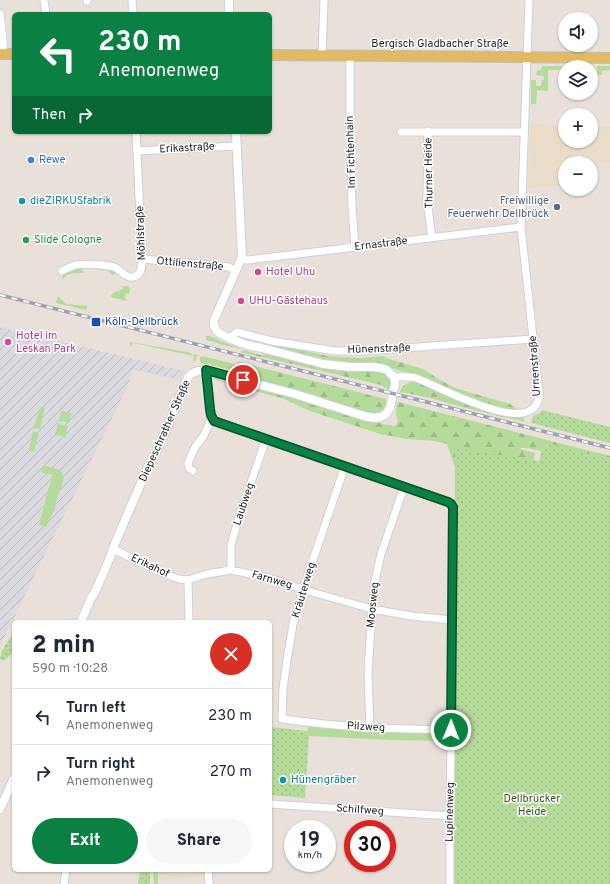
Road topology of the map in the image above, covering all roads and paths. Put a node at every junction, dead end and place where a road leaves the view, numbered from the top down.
1 (44, 0) edge
2 (132, 0) edge
3 (228, 0) edge
4 (324, 0) edge
5 (529, 0) edge
6 (46, 12) edge
7 (133, 12) edge
8 (229, 12) edge
9 (0, 14) edge
10 (1, 54) edge
11 (12, 54) edge
12 (272, 55) edge
13 (322, 56) junction
14 (350, 56) junction
15 (526, 57) junction
16 (610, 58) edge
17 (401, 132) dead end
18 (428, 132) junction
19 (524, 132) junction
20 (136, 134) edge
21 (236, 134) edge
22 (236, 146) junction
23 (137, 151) junction
24 (521, 227) junction
25 (432, 238) junction
26 (355, 248) junction
27 (142, 259) junction
28 (241, 259) junction
29 (62, 271) dead end
30 (236, 271) junction
31 (231, 339) junction
32 (533, 339) junction
33 (206, 370) junction
34 (394, 377) junction
35 (212, 418) junction
36 (266, 439) junction
37 (345, 466) junction
38 (193, 471) dead end
39 (404, 487) junction
40 (113, 549) junction
41 (231, 570) junction
42 (188, 580) junction
43 (303, 589) junction
44 (372, 609) junction
45 (82, 620) edge
46 (189, 620) edge
47 (452, 620) junction
48 (282, 719) joint
49 (370, 728) junction
50 (451, 740) dead end
51 (12, 782) edge
52 (272, 804) edge
53 (0, 809) edge
54 (450, 816) junction
55 (66, 872) edge
56 (208, 872) edge
57 (64, 884) edge
58 (209, 884) edge
59 (450, 884) edge

1 - 6 street
2 - 7 street
3 - 8 street
4 - 13 street
5 - 15 street, Urnenstraße
9 - 10 street
10 - 11 main road
12 - 13 main road, Bergisch Gladbacher Straße
13 - 14 main road, Bergisch Gladbacher Straße
14 - 15 main road, Bergisch Gladbacher Straße
14 - 26 street, Im Fichtenhain
15 - 16 main road, Bergisch Gladbacher Straße
15 - 19 street, Urnenstraße
17 - 18 street, Thurner Heide
18 - 19 street, Thurner Heide
18 - 25 street, Thurner Heide
19 - 24 street, Urnenstraße
20 - 23 street, Möhlstraße
21 - 22 street
22 - 23 street, Erikastraße
22 - 28 street
23 - 27 street, Möhlstraße
24 - 25 street, Ernastraße
24 - 32 street, Urnenstraße
25 - 26 street, Ernastraße
26 - 28 street, Ernastraße
27 - 29 street, Möhlstraße
27 - 30 street, Ottilienstraße
28 - 30 street
30 - 31 street, Urnenstraße
31 - 32 street, Hünenstraße
31 - 34 street, Urnenstraße
32 - 34 street, Urnenstraße
33 - 34 street
33 - 35 street
33 - 40 street, Diepeschrather Straße
35 - 36 street
35 - 38 street
36 - 37 street
36 - 41 street, Laubweg
37 - 39 street
37 - 43 street, Kräuterweg
39 - 44 street, Moosweg
39 - 47 street
40 - 42 street, Erikahof
40 - 45 street, Diepeschrather Straße
41 - 42 street
41 - 43 street, Farnweg
42 - 46 street
43 - 44 street, Farnweg
43 - 48 street, Kräuterweg
44 - 47 street, Farnweg
44 - 49 street, Moosweg
47 - 49 street, Pilzweg
48 - 49 street, Pilzweg
50 - 54 street, Lupinenweg
51 - 53 street
52 - 54 street, Schilfweg
54 - 59 street, Lupinenweg
55 - 57 street
56 - 58 street

